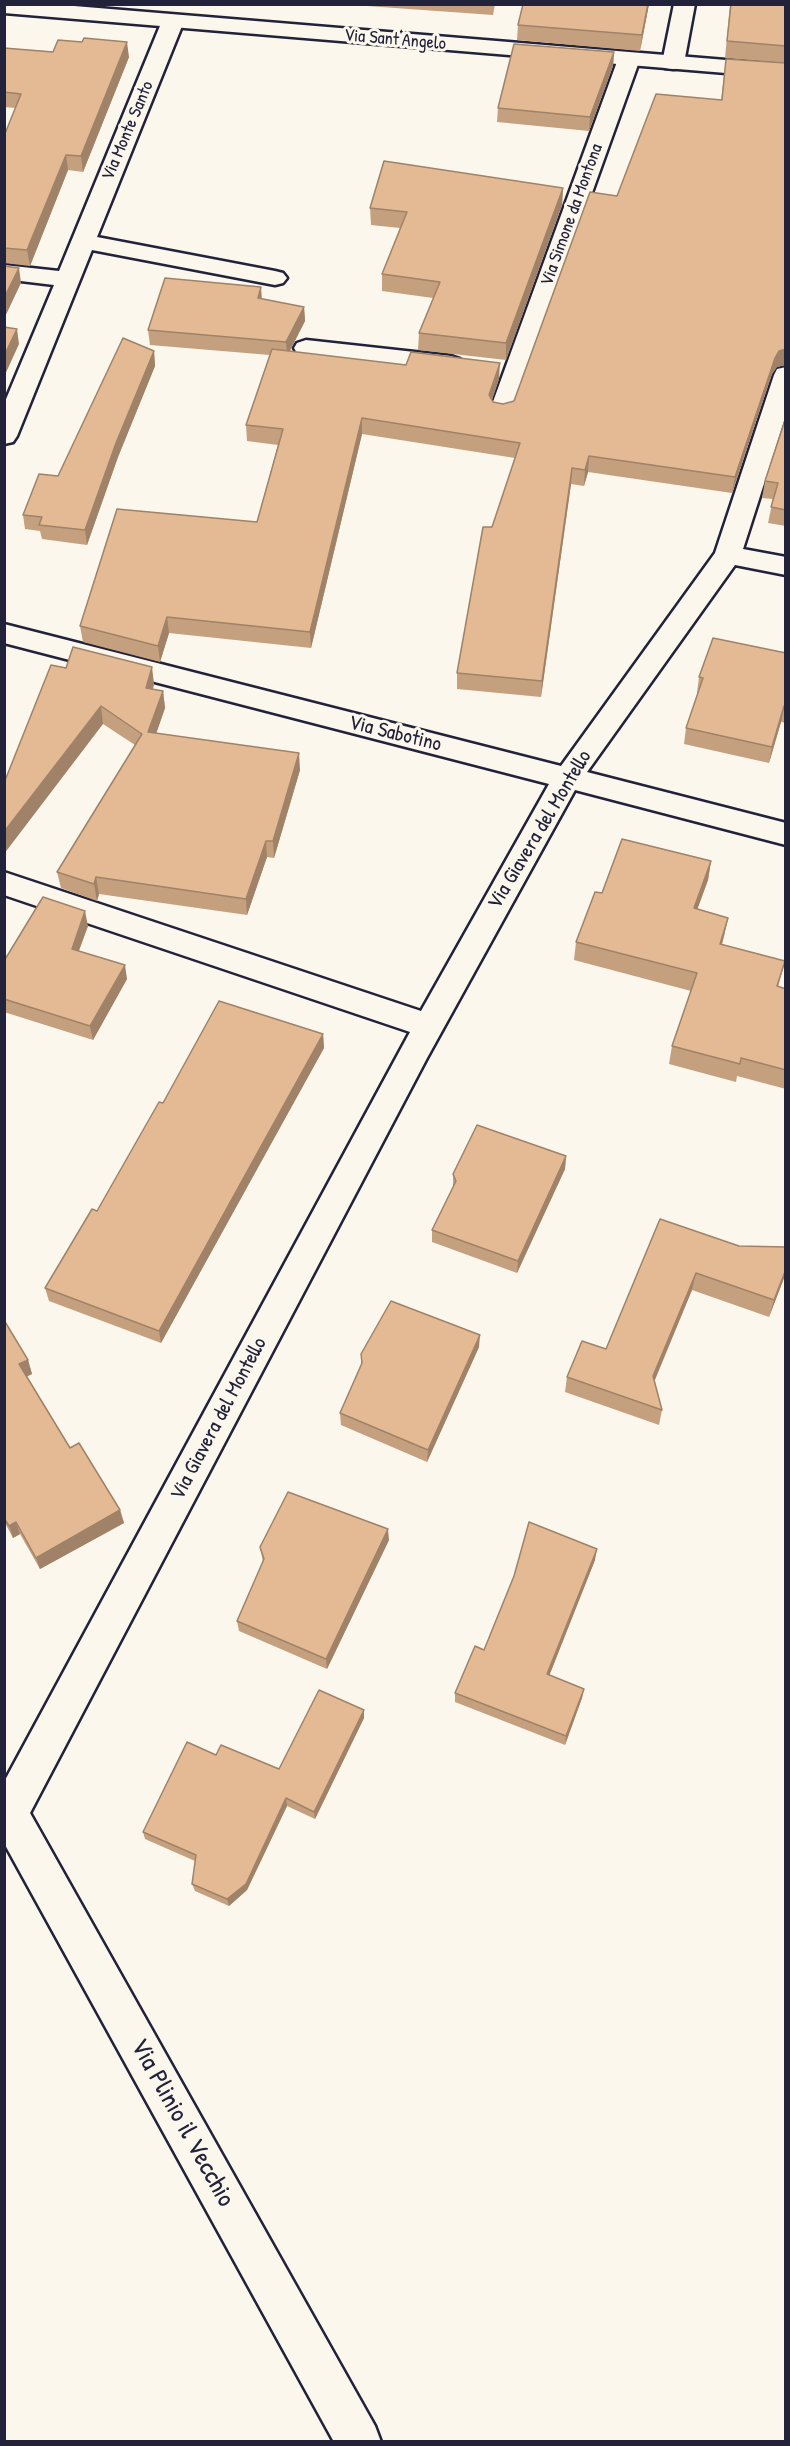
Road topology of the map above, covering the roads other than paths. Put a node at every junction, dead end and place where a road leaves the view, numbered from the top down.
1 (685, 4) edge
2 (4, 8) edge
3 (173, 21) junction
4 (629, 59) junction
5 (673, 63) junction
6 (786, 72) edge
7 (82, 241) junction
8 (4, 272) edge
9 (275, 278) dead end
10 (67, 279) junction
11 (306, 348) dead end
12 (492, 369) junction
13 (786, 375) edge
14 (502, 410) edge
15 (4, 436) edge
16 (728, 555) junction
17 (786, 566) edge
18 (4, 633) edge
19 (567, 778) junction
20 (786, 834) edge
21 (4, 883) edge
22 (429, 1026) junction
23 (7, 1808) edge
24 (359, 2442) edge

1 - 5 street
2 - 3 street, Via Sant'Angelo
3 - 4 street, Via Sant'Angelo
3 - 7 street, Via Monte Santo
4 - 5 street, Via Sant'Angelo
4 - 12 street, Via Simone da Montona
5 - 6 street, Via Sant'Angelo
7 - 9 street
7 - 10 street, Via Monte Santo
8 - 10 street
10 - 15 street, Via Monte Santo
11 - 12 street
12 - 14 street, Via Simone da Montona
13 - 16 street, Via Giavera del Montello
16 - 17 street
16 - 19 street, Via Giavera del Montello
18 - 19 street, Via Sabotino
19 - 20 street, Via Sabotino
19 - 22 street, Via Giavera del Montello
21 - 22 street
22 - 23 street, Via Giavera del Montello
23 - 24 street, Via Plinio il Vecchio

